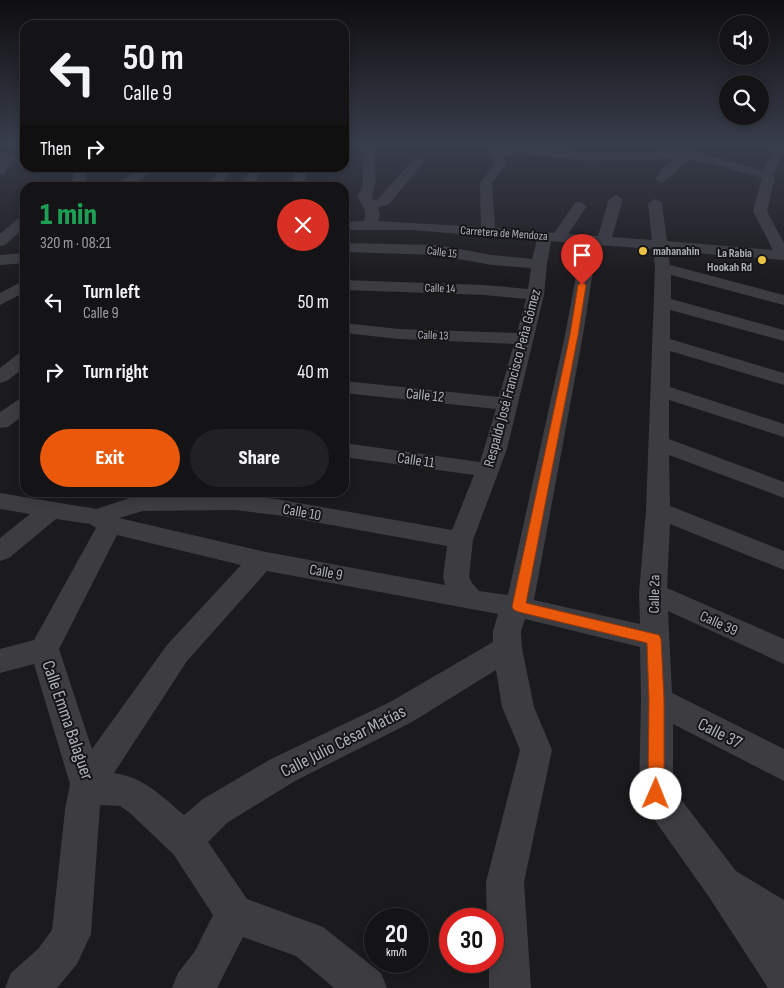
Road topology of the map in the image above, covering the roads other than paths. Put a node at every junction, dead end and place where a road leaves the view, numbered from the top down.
1 (366, 189) edge
2 (394, 189) edge
3 (486, 189) edge
4 (659, 189) edge
5 (766, 189) edge
6 (616, 199) dead end
7 (370, 205) junction
8 (580, 206) dead end
9 (20, 224) edge
10 (369, 225) junction
11 (349, 226) edge
12 (488, 231) junction
13 (552, 237) junction
14 (597, 240) junction
15 (0, 242) edge
16 (349, 247) edge
17 (784, 255) edge
18 (662, 257) junction
19 (20, 258) edge
20 (0, 260) edge
21 (539, 264) junction
22 (349, 285) edge
23 (20, 288) edge
24 (536, 295) junction
25 (0, 300) edge
26 (784, 300) edge
27 (661, 302) junction
28 (349, 329) edge
29 (784, 336) edge
30 (523, 339) junction
31 (660, 342) junction
32 (20, 362) edge
33 (0, 377) edge
34 (784, 379) edge
35 (349, 387) edge
36 (660, 390) junction
37 (507, 404) junction
38 (20, 408) edge
39 (0, 422) edge
40 (784, 431) edge
41 (658, 444) junction
42 (349, 451) edge
43 (488, 470) junction
44 (784, 490) edge
45 (145, 498) edge
46 (0, 501) edge
47 (57, 504) edge
48 (658, 510) junction
49 (103, 521) junction
50 (460, 540) junction
51 (0, 552) edge
52 (261, 560) junction
53 (784, 562) edge
54 (653, 593) junction
55 (470, 600) junction
56 (519, 607) junction
57 (654, 639) junction
58 (507, 648) junction
59 (44, 649) junction
60 (784, 652) edge
61 (0, 661) edge
62 (657, 700) junction
63 (784, 766) edge
64 (87, 784) junction
65 (187, 842) junction
66 (722, 884) junction
67 (234, 914) junction
68 (784, 922) edge
69 (784, 976) edge
70 (26, 988) edge
71 (193, 988) edge
72 (366, 988) edge
73 (510, 988) edge

1 - 7 street
2 - 7 street
3 - 12 street
4 - 18 street, Calle 2a
5 - 17 street
6 - 14 street
7 - 10 street
8 - 13 street
9 - 15 street
10 - 11 street, Carretera de Mendoza
10 - 12 street, Carretera de Mendoza
12 - 13 street, Carretera de Mendoza
13 - 14 street, Carretera de Mendoza
13 - 21 street, Respaldo José Francisco Peña Gómez
14 - 18 street, Carretera de Mendoza
14 - 56 street
16 - 21 street, Calle 15
17 - 18 street, Carretera de Mendoza
18 - 26 street
18 - 27 street, Calle 2a
19 - 20 street
21 - 24 street, Respaldo José Francisco Peña Gómez
22 - 24 street, Calle 14
23 - 25 street
24 - 30 street, Respaldo José Francisco Peña Gómez
27 - 29 street
27 - 31 street, Calle 2a
28 - 30 street, Calle 13
30 - 37 street, Respaldo José Francisco Peña Gómez
31 - 34 street
31 - 36 street, Calle 2a
32 - 33 street
35 - 37 street, Calle 12
36 - 40 street
36 - 41 street, Calle 2a
37 - 43 street, Respaldo José Francisco Peña Gómez
38 - 39 street
41 - 44 street
41 - 48 street, Calle 2a
42 - 43 street, Calle 11
43 - 50 street, Respaldo José Francisco Peña Gómez
45 - 49 street
45 - 50 street, Calle 10
46 - 47 street, Calle 9
47 - 49 street, Calle 9
47 - 51 street
48 - 53 street
48 - 54 street, Calle 2a
49 - 52 street, Calle 9
49 - 59 street, Calle Emma Balaguer
50 - 55 street, Respaldo José Francisco Peña Gómez
52 - 55 street, Calle 9
52 - 64 street
54 - 57 street, Calle 2a
54 - 60 street, Calle 39
55 - 56 street, Calle 9
56 - 57 street, Calle 9
56 - 58 street
57 - 62 street, Calle 2a
58 - 65 street, Calle Julio César Matías
58 - 73 street
59 - 61 street
59 - 64 street, Calle Emma Balaguer
62 - 63 street, Calle 37
62 - 66 street, Calle 2a
64 - 65 street, Calle Emma Balaguer
64 - 70 street
65 - 67 street, Calle Emma Balaguer
66 - 68 street
66 - 69 street, Calle 2a
67 - 71 street
67 - 72 street

